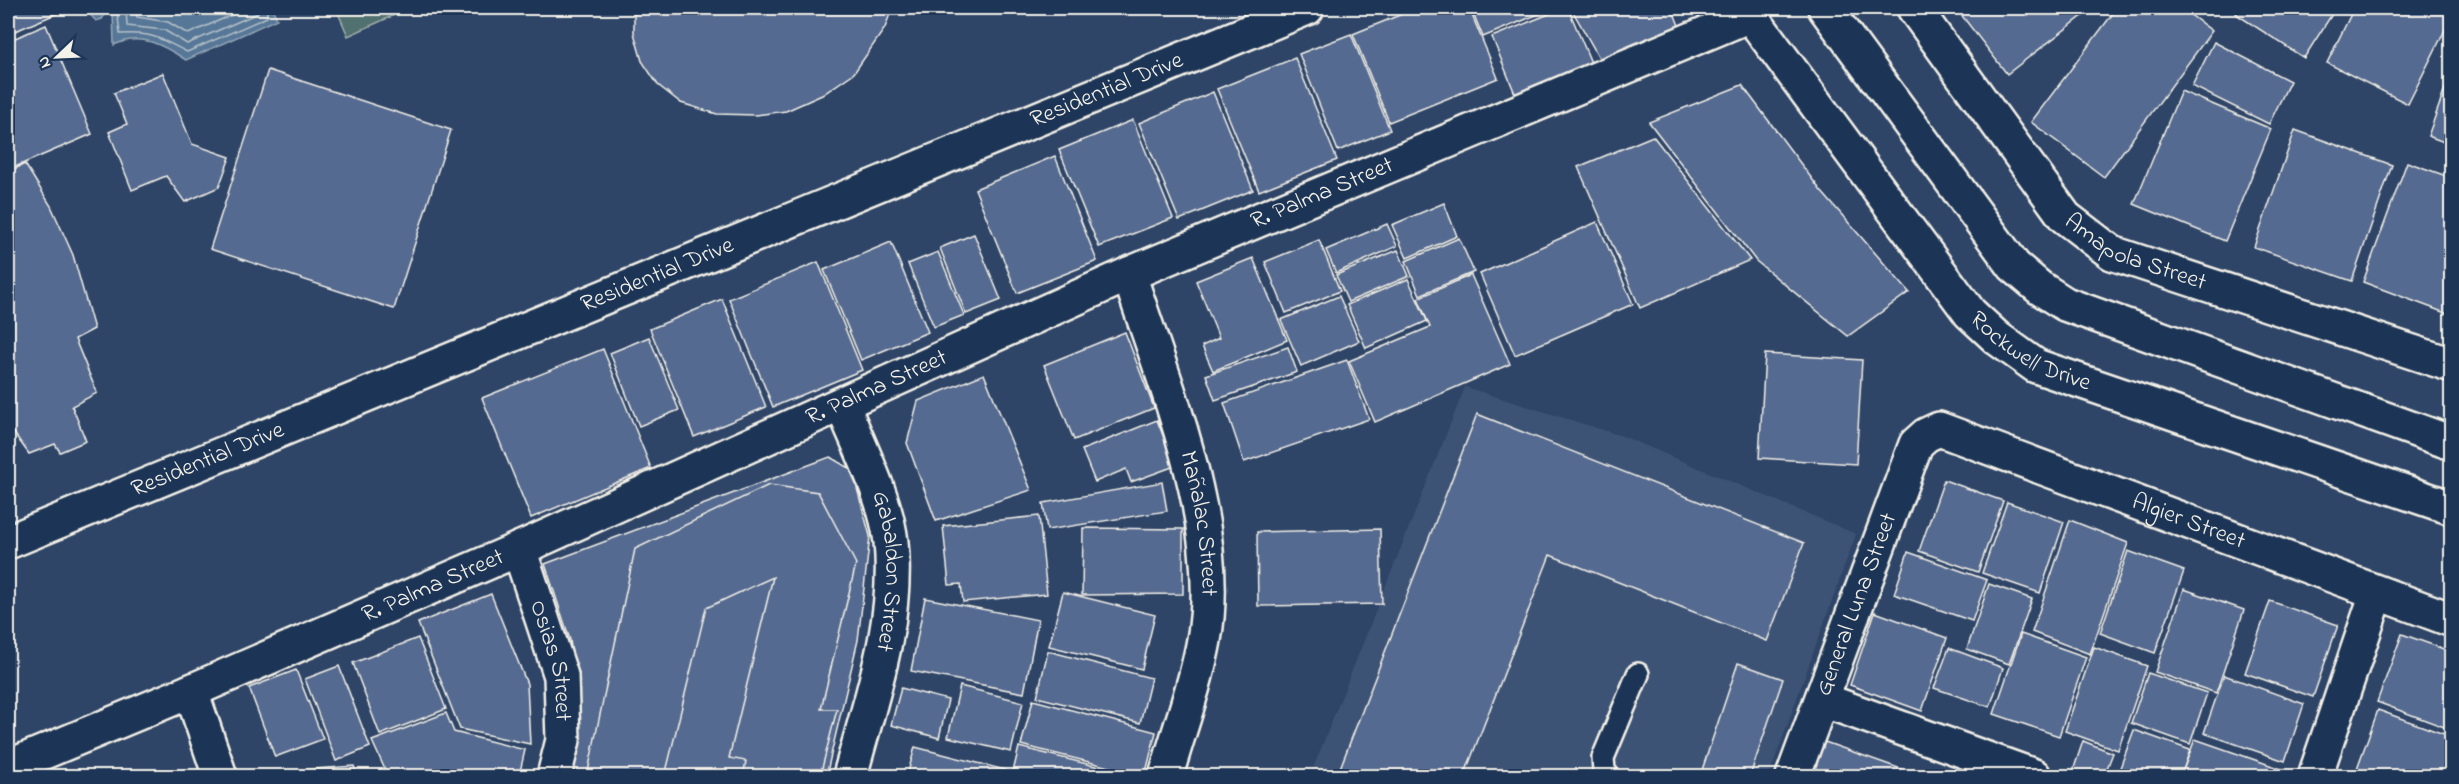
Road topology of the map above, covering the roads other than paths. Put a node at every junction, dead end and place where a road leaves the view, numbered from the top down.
1 (1307, 8) edge
2 (1825, 8) edge
3 (1914, 8) edge
4 (1747, 11) edge
5 (1128, 273) junction
6 (2451, 365) edge
7 (842, 404) junction
8 (1926, 435) joint
9 (2451, 443) edge
10 (2451, 508) edge
11 (8, 542) edge
12 (519, 549) junction
13 (2377, 593) junction
14 (2451, 620) edge
15 (1638, 674) dead end
16 (191, 691) junction
17 (1823, 700) junction
18 (8, 767) edge
19 (220, 777) edge
20 (554, 777) edge
21 (850, 777) edge
22 (1166, 777) edge
23 (1608, 777) edge
24 (1793, 777) edge
25 (2034, 777) edge
26 (2315, 777) edge

1 - 11 street, Residential Drive
2 - 9 street
3 - 6 street, Amapola Street
4 - 5 street, R. Palma Street
4 - 10 street, Rockwell Drive
5 - 7 street, R. Palma Street
5 - 22 street, Mañalac Street
7 - 12 street, R. Palma Street
7 - 21 street, Gabaldon Street
8 - 13 street, Algier Street
8 - 17 street, General Luna Street
12 - 16 street, R. Palma Street
12 - 20 street, Osias Street
13 - 14 street, Algier Street
13 - 26 street
15 - 23 lane
16 - 18 street, R. Palma Street
16 - 19 street
17 - 24 street, General Luna Street
17 - 25 street

